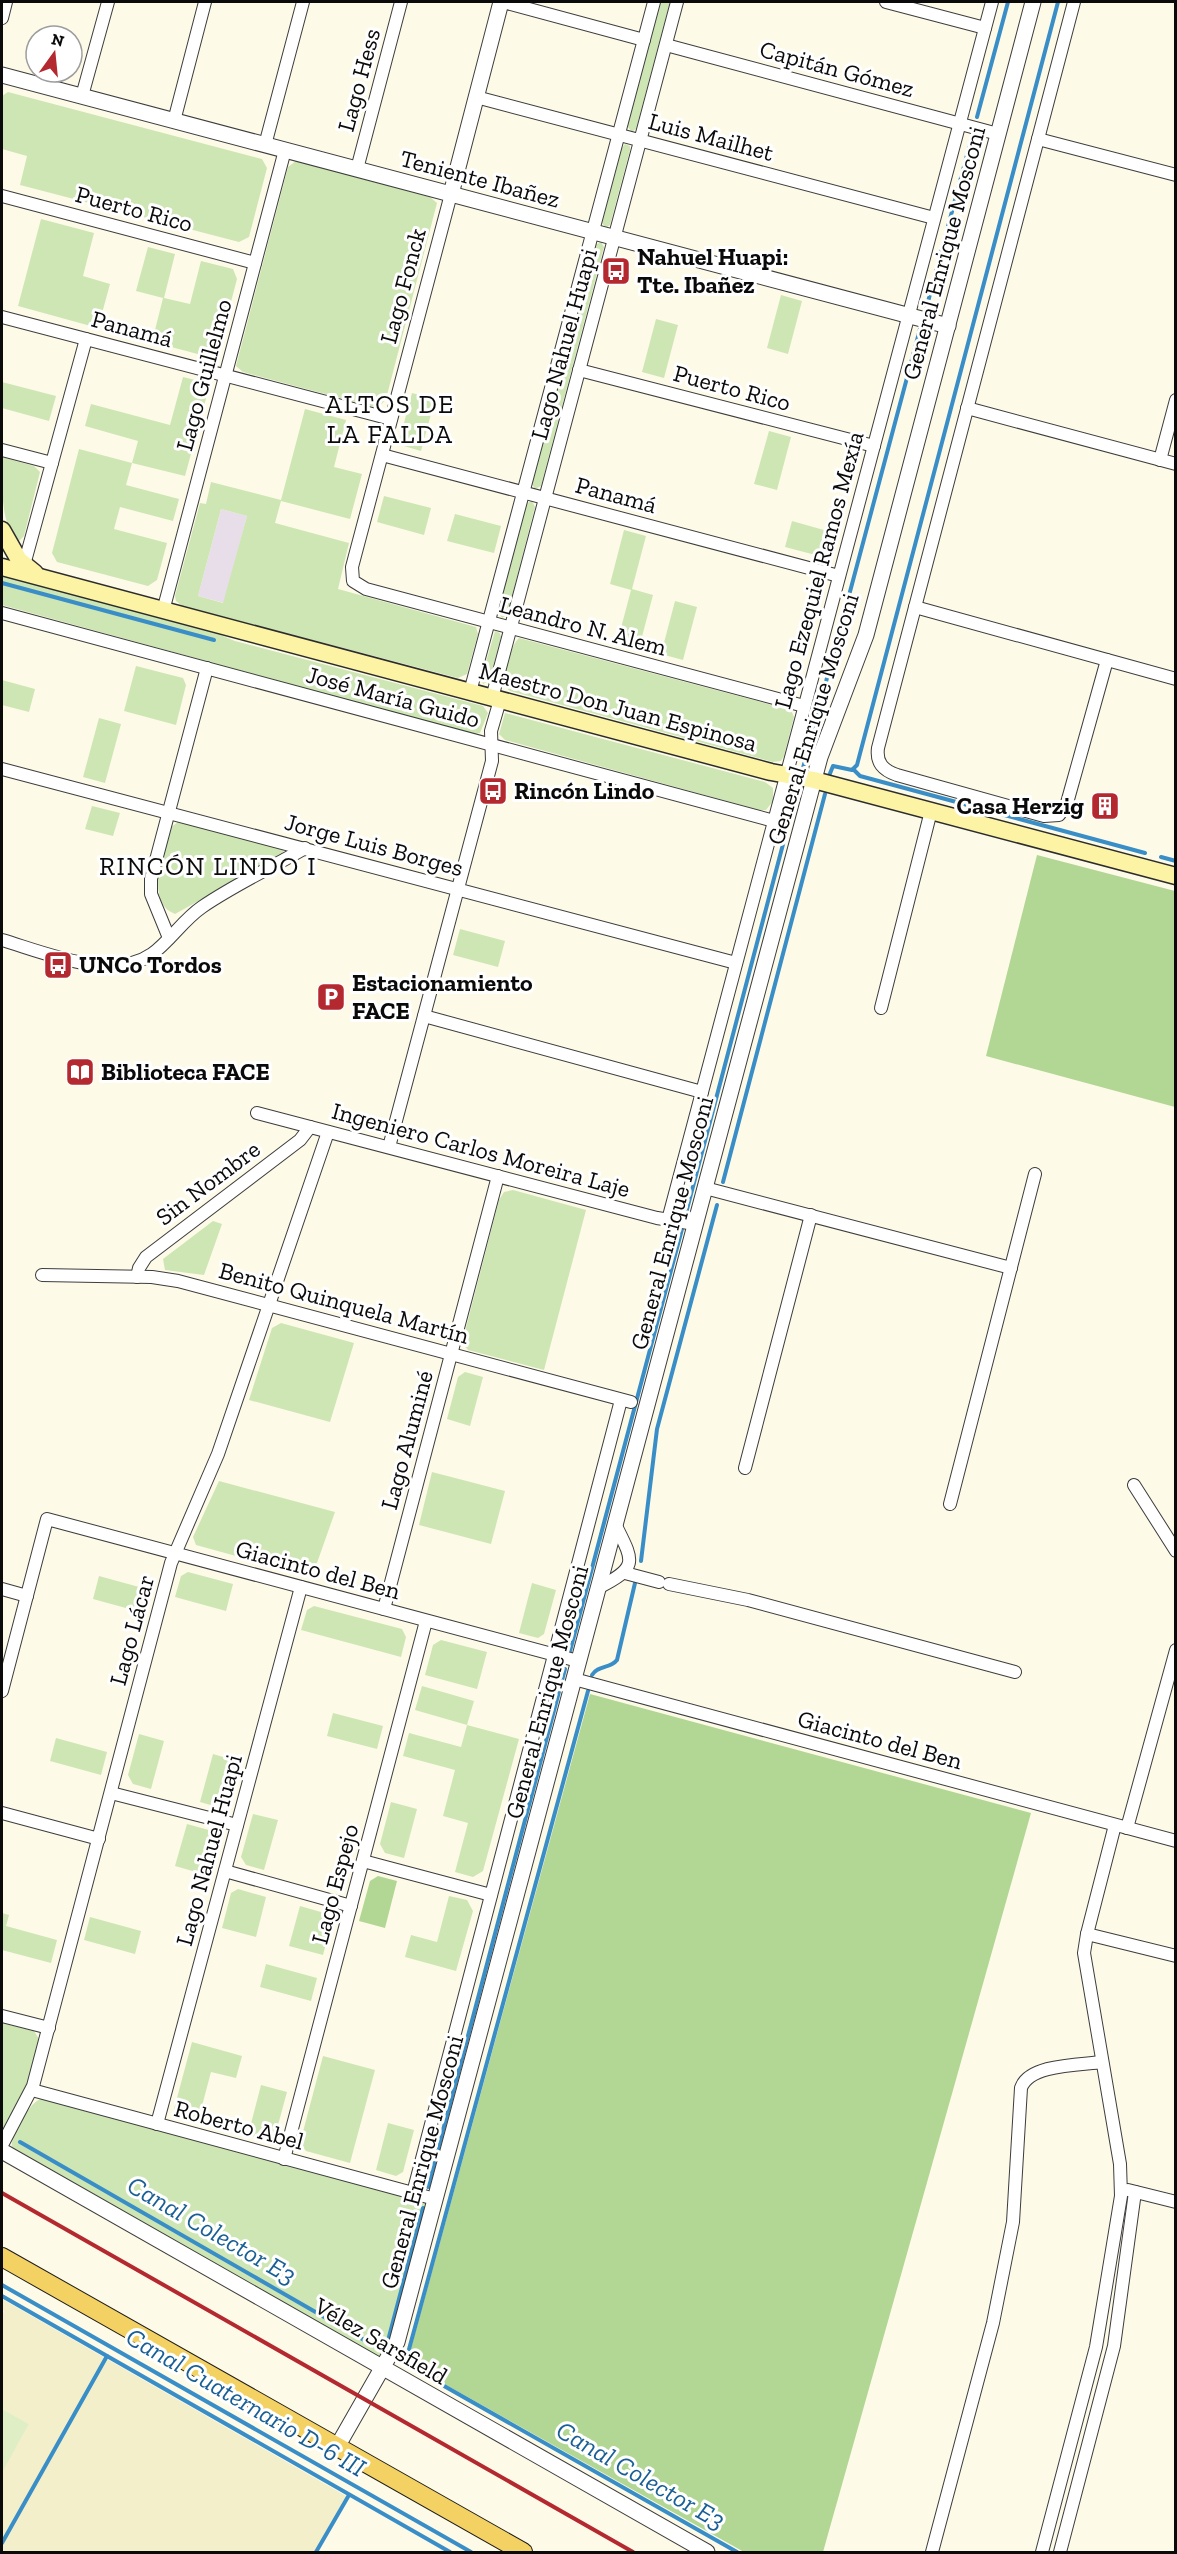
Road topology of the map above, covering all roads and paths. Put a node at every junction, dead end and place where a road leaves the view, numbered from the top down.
1 (6, 2) edge
2 (108, 2) edge
3 (205, 2) edge
4 (303, 2) edge
5 (401, 2) edge
6 (502, 2) edge
7 (654, 2) edge
8 (677, 2) edge
9 (886, 2) edge
10 (992, 2) edge
11 (1033, 2) edge
12 (1074, 2) edge
13 (2, 18) edge
14 (985, 28) junction
15 (644, 40) junction
16 (666, 45) junction
17 (2, 75) edge
18 (82, 96) junction
19 (476, 97) junction
20 (174, 120) junction
21 (960, 123) junction
22 (998, 134) junction
23 (618, 135) junction
24 (1038, 139) junction
25 (640, 141) junction
26 (265, 145) junction
27 (285, 150) junction
28 (357, 169) junction
29 (1176, 175) edge
30 (451, 194) junction
31 (2, 196) edge
32 (934, 218) junction
33 (592, 232) junction
34 (615, 238) junction
35 (255, 263) junction
36 (908, 316) junction
37 (2, 317) edge
38 (948, 326) junction
39 (86, 339) junction
40 (579, 370) junction
41 (225, 376) junction
42 (1176, 400) edge
43 (967, 408) junction
44 (392, 419) junction
45 (874, 446) junction
46 (2, 450) edge
47 (382, 455) junction
48 (1160, 460) junction
49 (52, 463) junction
50 (1176, 464) edge
51 (523, 492) junction
52 (545, 498) junction
53 (2, 530) edge
54 (24, 565) junction
55 (2, 567) edge
56 (839, 576) junction
57 (49, 580) junction
58 (353, 581) joint
59 (915, 607) junction
60 (163, 610) junction
61 (2, 613) edge
62 (488, 622) junction
63 (510, 628) junction
64 (1107, 660) junction
65 (207, 668) junction
66 (1176, 679) edge
67 (470, 692) junction
68 (496, 699) junction
69 (804, 706) junction
70 (492, 745) junction
71 (2, 769) edge
72 (786, 775) junction
73 (814, 780) junction
74 (932, 811) junction
75 (168, 812) junction
76 (774, 821) junction
77 (305, 849) junction
78 (1176, 876) edge
79 (458, 889) junction
80 (169, 938) junction
81 (2, 940) edge
82 (736, 963) junction
83 (882, 1008) dead end
84 (424, 1016) junction
85 (702, 1092) junction
86 (257, 1113) dead end
87 (310, 1126) junction
88 (328, 1132) junction
89 (389, 1148) junction
90 (1035, 1174) dead end
91 (498, 1176) junction
92 (705, 1188) junction
93 (811, 1215) junction
94 (668, 1220) junction
95 (695, 1224) junction
96 (1011, 1268) junction
97 (42, 1275) dead end
98 (137, 1277) junction
99 (269, 1305) junction
100 (451, 1354) junction
101 (746, 1468) dead end
102 (1134, 1485) dead end
103 (950, 1504) dead end
104 (615, 1524) junction
105 (1176, 1551) edge
106 (175, 1553) junction
107 (625, 1573) junction
108 (301, 1587) junction
109 (598, 1588) junction
110 (2, 1589) edge
111 (27, 1596) junction
112 (384, 1609) junction
113 (426, 1621) junction
114 (1176, 1650) edge
115 (554, 1655) junction
116 (578, 1661) junction
117 (1015, 1672) dead end
118 (574, 1679) junction
119 (2, 1691) edge
120 (111, 1793) junction
121 (2, 1813) edge
122 (237, 1825) junction
123 (1121, 1827) junction
124 (99, 1839) junction
125 (1176, 1841) edge
126 (363, 1861) junction
127 (225, 1871) junction
128 (491, 1895) junction
129 (351, 1906) junction
130 (1087, 1934) junction
131 (1176, 1956) edge
132 (2, 2016) edge
133 (49, 2028) junction
134 (1102, 2062) junction
135 (32, 2090) junction
136 (157, 2124) junction
137 (2, 2145) edge
138 (2, 2151) edge
139 (284, 2158) junction
140 (1121, 2189) junction
141 (1135, 2192) junction
142 (413, 2193) junction
143 (435, 2199) junction
144 (1176, 2202) edge
145 (2, 2257) edge
146 (383, 2368) junction
147 (338, 2447) junction
148 (523, 2553) edge
149 (707, 2553) edge
150 (932, 2553) edge
151 (1041, 2553) edge
152 (1060, 2553) edge

1 - 13 street
2 - 18 street
3 - 20 street
4 - 26 street
5 - 28 street, Lago Hess
6 - 15 street
6 - 19 street, Lago Fonck
7 - 15 street, Lago Nahuel Huapi
8 - 16 street, Lago Nahuel Huapi
9 - 14 street
10 - 14 street, Lago Ezequiel Ramos Mexía
11 - 22 street, General Enrique Mosconi
12 - 24 street
14 - 21 street, Lago Ezequiel Ramos Mexía
15 - 23 street, Lago Nahuel Huapi
16 - 21 street, Capitán Gómez
16 - 25 street, Lago Nahuel Huapi
17 - 18 street, Teniente Ibañez
18 - 20 street, Teniente Ibañez
19 - 23 street, Luis Mailhet
19 - 30 street, Lago Fonck
20 - 26 street, Teniente Ibañez
21 - 22 street, Capitán Gómez
21 - 32 street, Lago Ezequiel Ramos Mexía
22 - 38 street, General Enrique Mosconi
23 - 25 street, Luis Mailhet
23 - 33 street, Lago Nahuel Huapi
24 - 29 street
24 - 43 street
25 - 32 street, Luis Mailhet
25 - 34 street, Lago Nahuel Huapi
26 - 27 street, Teniente Ibañez
27 - 28 street, Teniente Ibañez
27 - 35 street, Lago Guillelmo
28 - 30 street, Teniente Ibañez
30 - 33 street, Teniente Ibañez
30 - 44 street, Lago Fonck
31 - 35 street, Puerto Rico
32 - 36 street, Lago Ezequiel Ramos Mexía
33 - 34 street, Teniente Ibañez
33 - 51 street, Lago Nahuel Huapi
34 - 36 street, Teniente Ibañez
34 - 40 street, Lago Nahuel Huapi
35 - 41 street, Lago Guillelmo
36 - 38 street, Teniente Ibañez
36 - 45 street, Lago Ezequiel Ramos Mexía
37 - 39 street, Panamá
38 - 73 street, General Enrique Mosconi
39 - 41 street, Panamá
39 - 49 street
40 - 45 street, Puerto Rico
40 - 52 street, Lago Nahuel Huapi
41 - 44 street, Panamá
41 - 60 street, Lago Guillelmo
42 - 48 street
43 - 48 street
43 - 59 street
44 - 47 street, Lago Fonck
45 - 56 street, Lago Ezequiel Ramos Mexía
46 - 49 street
47 - 51 street, Panamá
47 - 58 street, Lago Fonck
48 - 50 street
49 - 54 street
51 - 52 street, Panamá
51 - 62 street, Lago Nahuel Huapi
52 - 56 street, Panamá
52 - 63 street, Lago Nahuel Huapi
53 - 54 main road, Maestro Don Juan Espinosa
54 - 57 main road, Maestro Don Juan Espinosa
55 - 57 main road, Maestro Don Juan Espinosa
56 - 69 street, Lago Ezequiel Ramos Mexía
57 - 60 main road, Maestro Don Juan Espinosa
58 - 62 street, Leandro N. Alem
59 - 64 street
59 - 64 street
60 - 67 main road, Maestro Don Juan Espinosa
61 - 65 street, José María Guido
62 - 63 street, Leandro N. Alem
62 - 67 street, Lago Nahuel Huapi
63 - 68 street, Lago Nahuel Huapi
63 - 69 street, Leandro N. Alem
64 - 66 street
65 - 70 street, José María Guido
65 - 75 street
67 - 68 main road, Maestro Don Juan Espinosa
68 - 70 street, Lago Nahuel Huapi
68 - 72 main road, Maestro Don Juan Espinosa
69 - 72 street, Lago Ezequiel Ramos Mexía
70 - 76 street, José María Guido
70 - 79 street, Lago Nahuel Huapi
71 - 75 street, Jorge Luis Borges
72 - 73 main road, Maestro Don Juan Espinosa
72 - 76 street, Lago Ezequiel Ramos Mexía
73 - 74 main road, Maestro Don Juan Espinosa
73 - 92 street, General Enrique Mosconi
74 - 78 main road, Maestro Don Juan Espinosa
74 - 83 street
75 - 77 street, Jorge Luis Borges
75 - 80 street
76 - 82 street, Lago Ezequiel Ramos Mexía
77 - 79 street, Jorge Luis Borges
77 - 80 street
79 - 82 street, Jorge Luis Borges
79 - 84 street, Lago Nahuel Huapi
80 - 81 street
82 - 85 street, Lago Ezequiel Ramos Mexía
84 - 85 street
84 - 89 street, Lago Nahuel Huapi
85 - 94 street, Lago Ezequiel Ramos Mexía
86 - 87 street, Ingeniero Carlos Moreira Laje
87 - 88 street, Ingeniero Carlos Moreira Laje
87 - 98 street, Sin Nombre
88 - 89 street, Ingeniero Carlos Moreira Laje
88 - 99 street, Lago Lácar
89 - 91 street, Ingeniero Carlos Moreira Laje
90 - 96 street
91 - 94 street, Ingeniero Carlos Moreira Laje
91 - 100 street, Lago Aluminé
92 - 93 street
92 - 95 street, General Enrique Mosconi
93 - 96 street
93 - 101 street
94 - 95 street, Ingeniero Carlos Moreira Laje
95 - 104 street, General Enrique Mosconi
96 - 103 street
97 - 98 street, Benito Quinquela Martín
98 - 99 street, Benito Quinquela Martín
99 - 100 street, Benito Quinquela Martín
99 - 106 street, Lago Lácar
100 - 112 street, Lago Aluminé
100 - 115 street, Benito Quinquela Martín
102 - 105 street
104 - 107 street
104 - 109 street, General Enrique Mosconi
106 - 108 street, Giacinto del Ben
106 - 111 street, Giacinto del Ben
106 - 120 street, Lago Lácar
107 - 109 street
107 - 117 street
108 - 112 street, Giacinto del Ben
108 - 122 street, Lago Nahuel Huapi
109 - 116 street, General Enrique Mosconi
110 - 111 street
111 - 119 street
112 - 113 street, Giacinto del Ben
113 - 115 street, Giacinto del Ben
113 - 126 street, Lago Espejo
114 - 123 street
115 - 116 street, Giacinto del Ben
115 - 128 street
116 - 118 street, General Enrique Mosconi
118 - 123 street, Giacinto del Ben
118 - 143 street, General Enrique Mosconi
120 - 122 street
120 - 124 street, Lago Lácar
121 - 124 street
122 - 127 street, Lago Nahuel Huapi
123 - 125 street, Giacinto del Ben
123 - 130 street
124 - 133 street, Lago Lácar
126 - 128 street
126 - 129 street, Lago Espejo
127 - 129 street
127 - 136 street, Lago Nahuel Huapi
128 - 142 street
129 - 139 street, Lago Espejo
130 - 131 street
130 - 134 street
132 - 133 street
133 - 135 street, Lago Lácar
134 - 140 street
134 - 150 street
135 - 136 street, Roberto Abel
135 - 137 street, Lago Lácar
136 - 139 street, Roberto Abel
138 - 146 street, Vélez Sarsfield
139 - 142 street, Roberto Abel
140 - 141 street
140 - 151 street
141 - 144 street
141 - 152 street
142 - 143 street, Roberto Abel
143 - 146 street, General Enrique Mosconi
145 - 147 main road
146 - 147 street, General Enrique Mosconi
146 - 149 street, Vélez Sarsfield
147 - 148 main road

